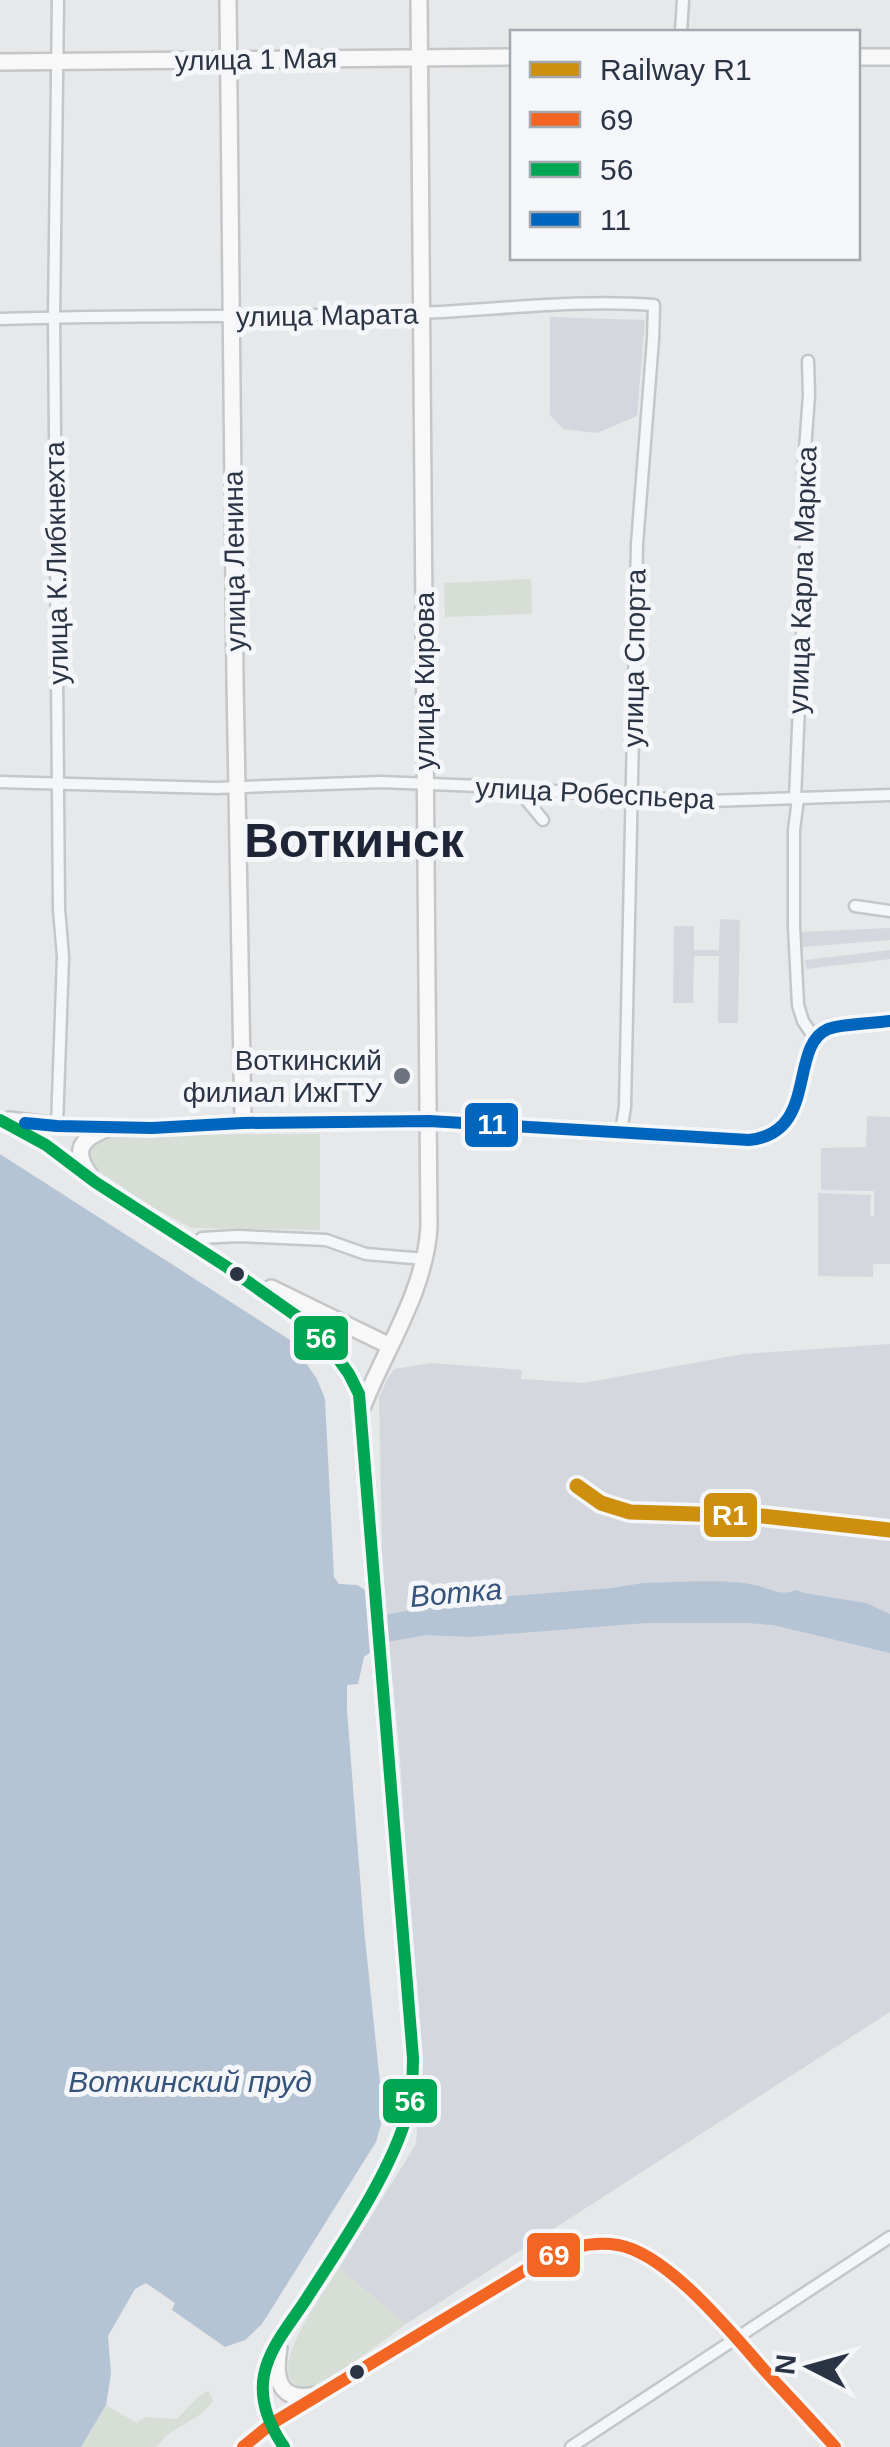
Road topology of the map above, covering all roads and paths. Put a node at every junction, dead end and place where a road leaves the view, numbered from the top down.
1 (58, 0) edge
2 (228, 0) edge
3 (419, 0) edge
4 (682, 0) edge
5 (681, 30) edge
6 (510, 57) edge
7 (860, 57) edge
8 (228, 58) junction
9 (890, 58) edge
10 (419, 59) junction
11 (0, 62) edge
12 (57, 63) junction
13 (654, 305) joint
14 (422, 313) junction
15 (54, 317) junction
16 (231, 318) junction
17 (0, 319) edge
18 (808, 361) dead end
19 (0, 782) edge
20 (58, 783) junction
21 (424, 784) junction
22 (237, 787) junction
23 (525, 789) junction
24 (890, 795) edge
25 (630, 798) junction
26 (796, 799) junction
27 (544, 820) dead end
28 (855, 906) dead end
29 (890, 912) edge
30 (890, 1021) edge
31 (815, 1039) junction
32 (0, 1118) edge
33 (429, 1121) junction
34 (243, 1123) junction
35 (58, 1126) junction
36 (110, 1128) junction
37 (621, 1132) junction
38 (95, 1182) junction
39 (194, 1246) junction
40 (425, 1260) junction
41 (227, 1267) junction
42 (390, 1346) junction
43 (362, 1408) junction
44 (890, 2237) edge
45 (738, 2339) junction
46 (280, 2340) junction
47 (324, 2392) junction
48 (271, 2424) junction
49 (243, 2447) edge
50 (284, 2447) edge
51 (570, 2447) edge
52 (835, 2447) edge

1 - 12 street, улица К.Либкнехта
2 - 8 main road, улица Ленина
3 - 10 main road, улица Кирова
4 - 5 street
6 - 10 main road, улица 1 Мая
7 - 9 main road
8 - 10 main road, улица 1 Мая
8 - 12 main road, улица 1 Мая
8 - 16 main road, улица Ленина
10 - 14 main road, улица Кирова
11 - 12 main road, улица 1 Мая
12 - 15 street, улица К.Либкнехта
13 - 14 street, улица Марата
13 - 25 street, улица Спорта
14 - 16 street, улица Марата
14 - 21 main road, улица Кирова
15 - 16 street, улица Марата
15 - 17 street, улица Марата
15 - 20 street, улица К.Либкнехта
16 - 22 main road, улица Ленина
18 - 26 street, улица Карла Маркса
19 - 20 street, улица Робеспьера
20 - 22 street, улица Робеспьера
20 - 35 street, улица К.Либкнехта
21 - 22 street, улица Робеспьера
21 - 23 street, улица Робеспьера
21 - 33 main road, улица Кирова
22 - 34 main road, улица Ленина
23 - 25 street, улица Робеспьера
23 - 27 street
24 - 26 street, улица Робеспьера
25 - 26 street, улица Робеспьера
25 - 37 street, улица Спорта
26 - 31 street, улица Карла Маркса
28 - 29 street
30 - 31 main road
31 - 37 main road
32 - 35 main road
32 - 38 main road
33 - 34 main road
33 - 37 main road
33 - 40 main road, улица Кирова
34 - 36 main road
35 - 36 main road
36 - 38 main road
38 - 39 main road
39 - 40 street
39 - 41 main road
40 - 42 main road, улица Кирова
41 - 42 main road
41 - 43 main road
42 - 43 main road, улица Кирова
43 - 46 main road
44 - 45 street
45 - 47 main road
45 - 51 street
45 - 52 main road
46 - 47 main road
46 - 48 main road
47 - 48 main road
48 - 49 street
48 - 50 main road

